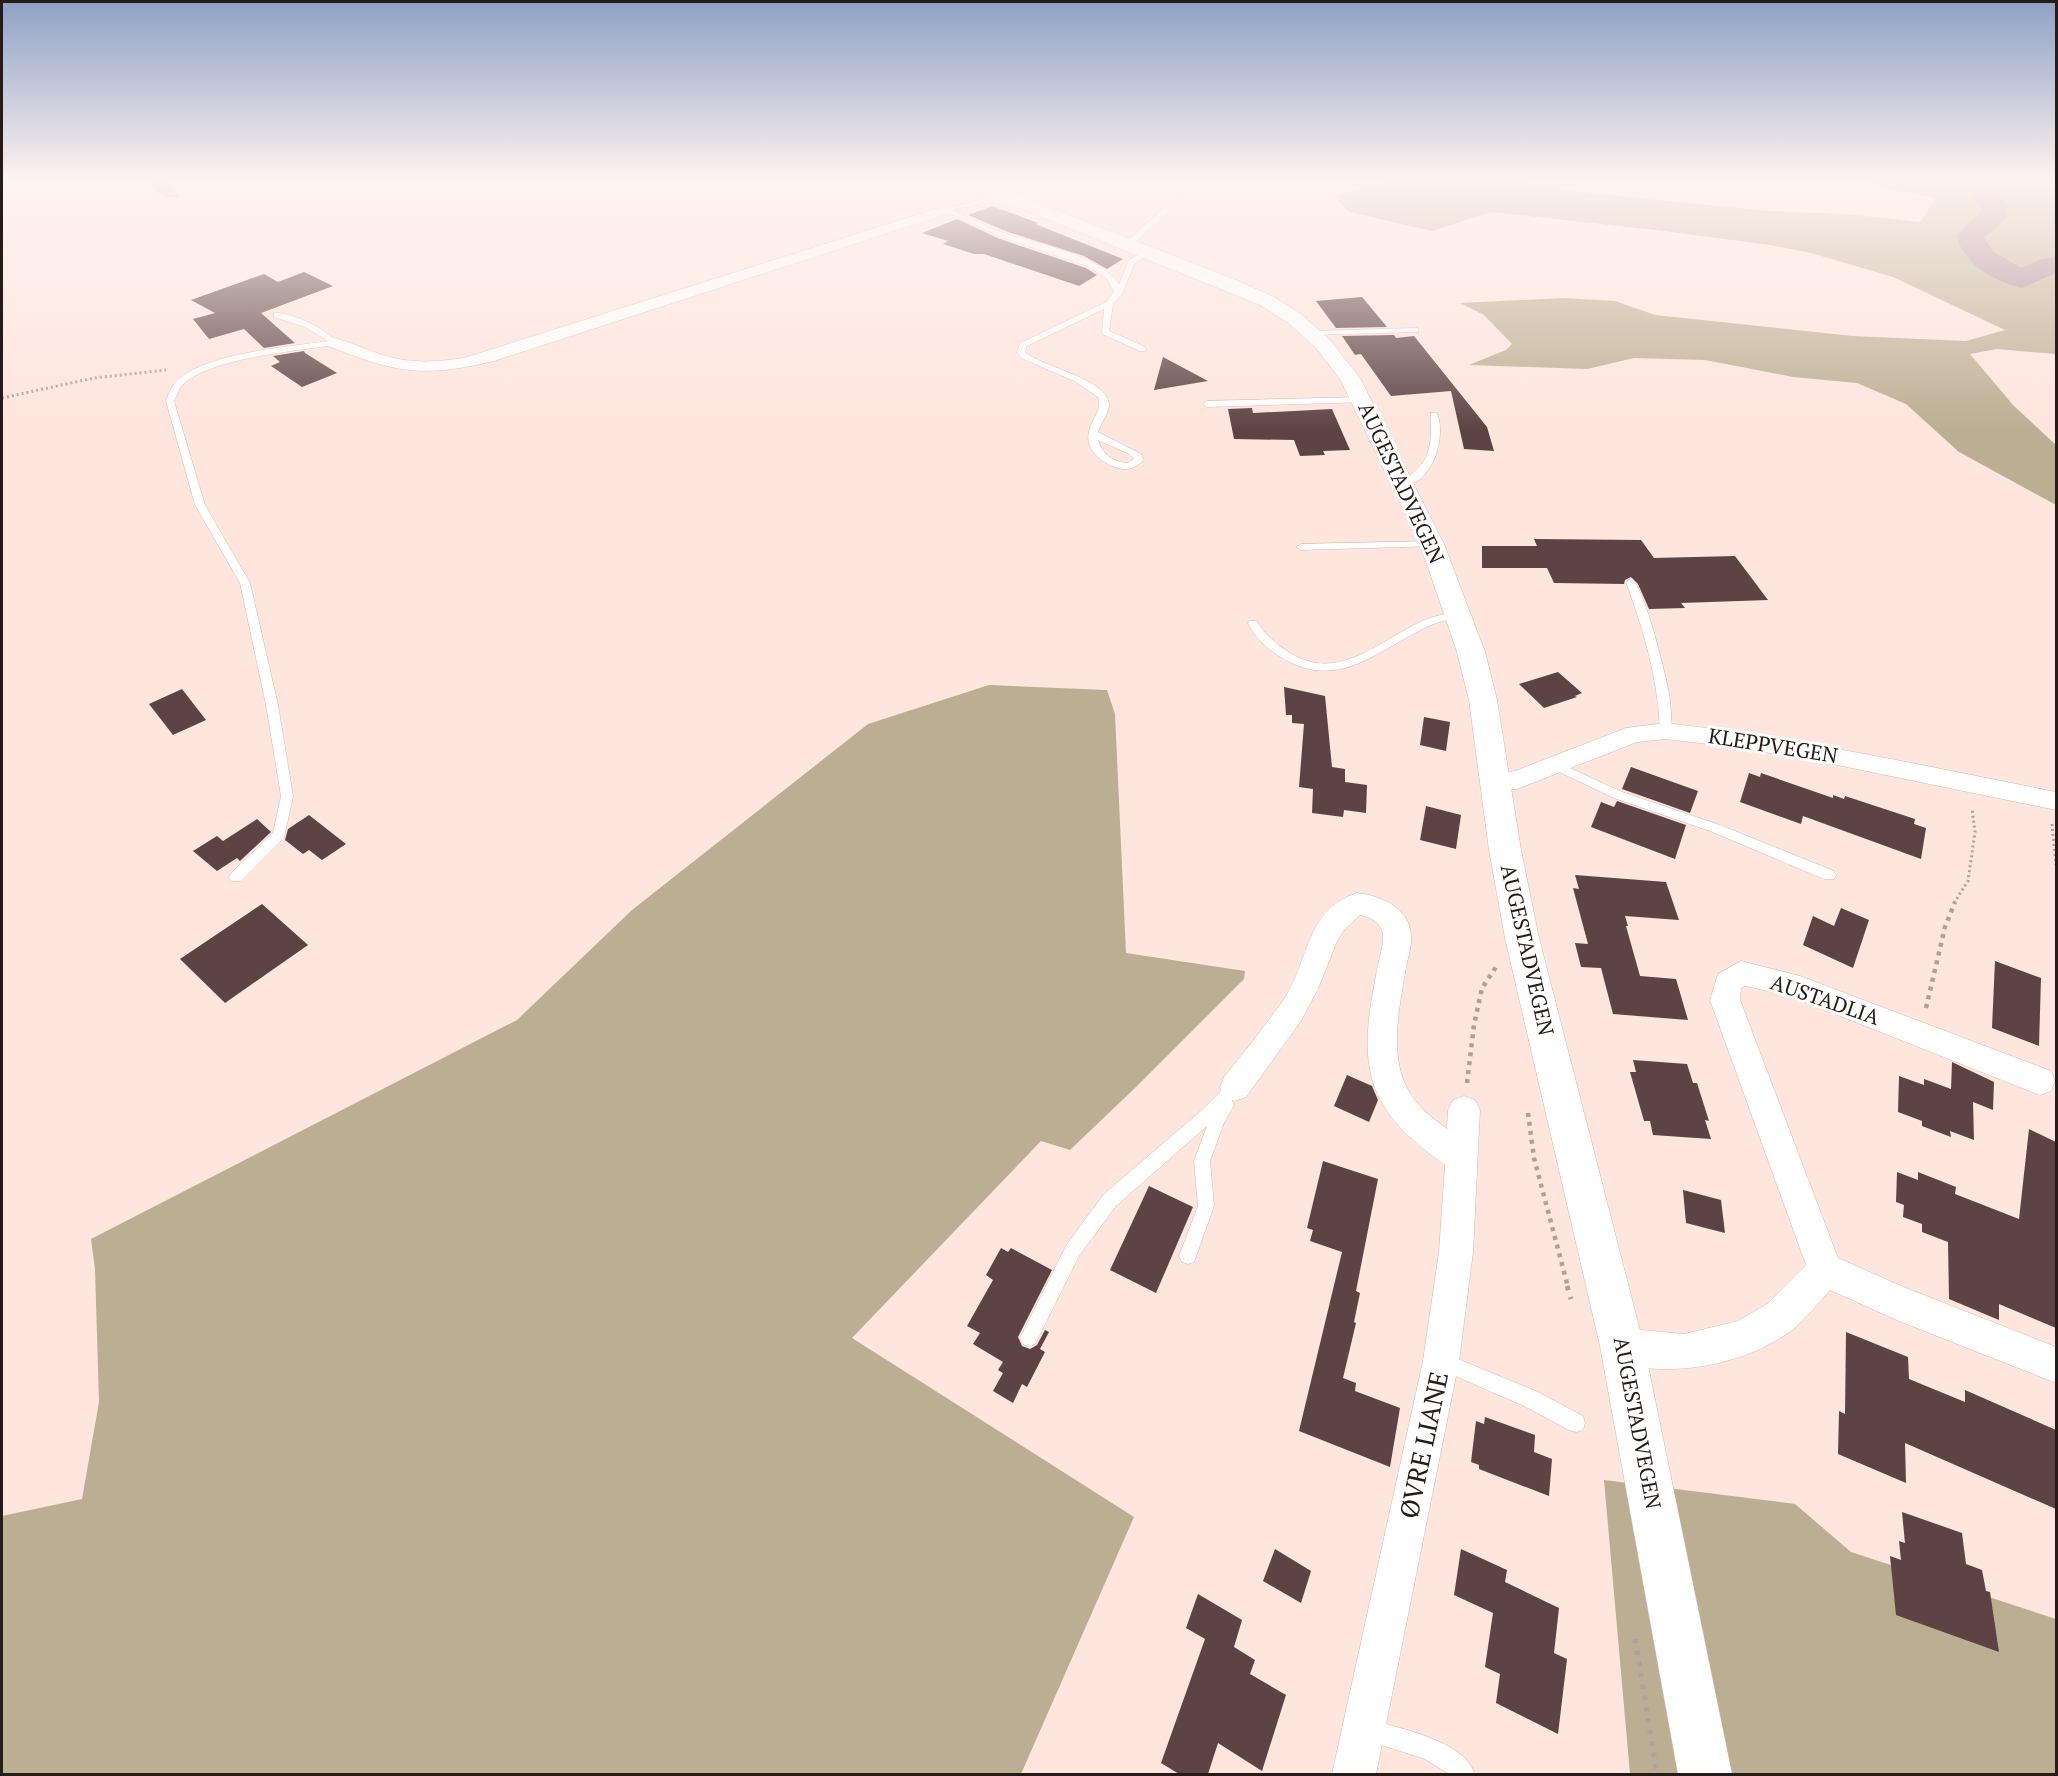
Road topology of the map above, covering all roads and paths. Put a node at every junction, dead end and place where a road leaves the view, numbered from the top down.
1 (777, 264) edge
2 (1090, 264) edge
3 (1131, 264) edge
4 (1177, 264) edge
5 (1118, 294) junction
6 (1109, 304) junction
7 (277, 315) dead end
8 (1415, 330) dead end
9 (1312, 333) junction
10 (334, 343) junction
11 (1143, 349) dead end
12 (208, 366) junction
13 (2, 398) edge
14 (1362, 400) junction
15 (1207, 404) dead end
16 (1434, 415) dead end
17 (1093, 432) junction
18 (1403, 483) junction
19 (1432, 544) junction
20 (1301, 547) dead end
21 (1631, 582) dead end
22 (1458, 615) junction
23 (1253, 623) dead end
24 (1666, 731) junction
25 (1557, 766) junction
26 (1494, 781) junction
27 (1968, 784) junction
28 (2053, 800) edge
29 (2056, 865) edge
30 (1828, 875) dead end
31 (236, 877) dead end
32 (1502, 973) dead end
33 (1920, 1034) junction
34 (2040, 1081) dead end
35 (1235, 1087) junction
36 (1527, 1103) dead end
37 (1464, 1110) joint
38 (1461, 1158) junction
39 (1188, 1256) dead end
40 (1825, 1270) junction
41 (1572, 1304) dead end
42 (1029, 1338) dead end
43 (1622, 1346) junction
44 (1442, 1361) junction
45 (2056, 1365) edge
46 (1576, 1424) dead end
47 (1635, 1635) dead end
48 (1364, 1729) junction
49 (1354, 1774) edge
50 (1464, 1774) edge
51 (1657, 1774) edge
52 (1705, 1774) edge

1 - 10 street
2 - 5 lane
3 - 5 lane
4 - 9 main road, AUGESTADVEGEN
5 - 6 lane
6 - 11 lane
6 - 17 lane
7 - 10 lane
8 - 9 lane
9 - 14 main road, AUGESTADVEGEN
10 - 12 lane
12 - 13 path
12 - 31 lane
14 - 15 lane
14 - 18 main road, AUGESTADVEGEN
16 - 18 lane
17 - 17 lane
18 - 19 main road, AUGESTADVEGEN
19 - 20 lane
19 - 22 main road, AUGESTADVEGEN
21 - 24 lane
22 - 23 lane
22 - 26 main road, AUGESTADVEGEN
24 - 25 street, KLEPPVEGEN
24 - 27 street, KLEPPVEGEN
25 - 26 street, KLEPPVEGEN
25 - 30 lane
26 - 43 main road, AUGESTADVEGEN
27 - 28 street, KLEPPVEGEN
27 - 33 path
28 - 29 path
32 - 37 path
33 - 34 street, AUSTADLIA
33 - 40 street, AUSTADLIA
35 - 38 street
35 - 39 lane
35 - 42 lane
36 - 41 path
37 - 38 street, ØVRE LIANE
38 - 44 street, ØVRE LIANE
40 - 43 street
40 - 45 street
43 - 52 main road, AUGESTADVEGEN
44 - 46 lane
44 - 48 street, ØVRE LIANE
47 - 51 path
48 - 49 street, ØVRE LIANE
48 - 50 lane

